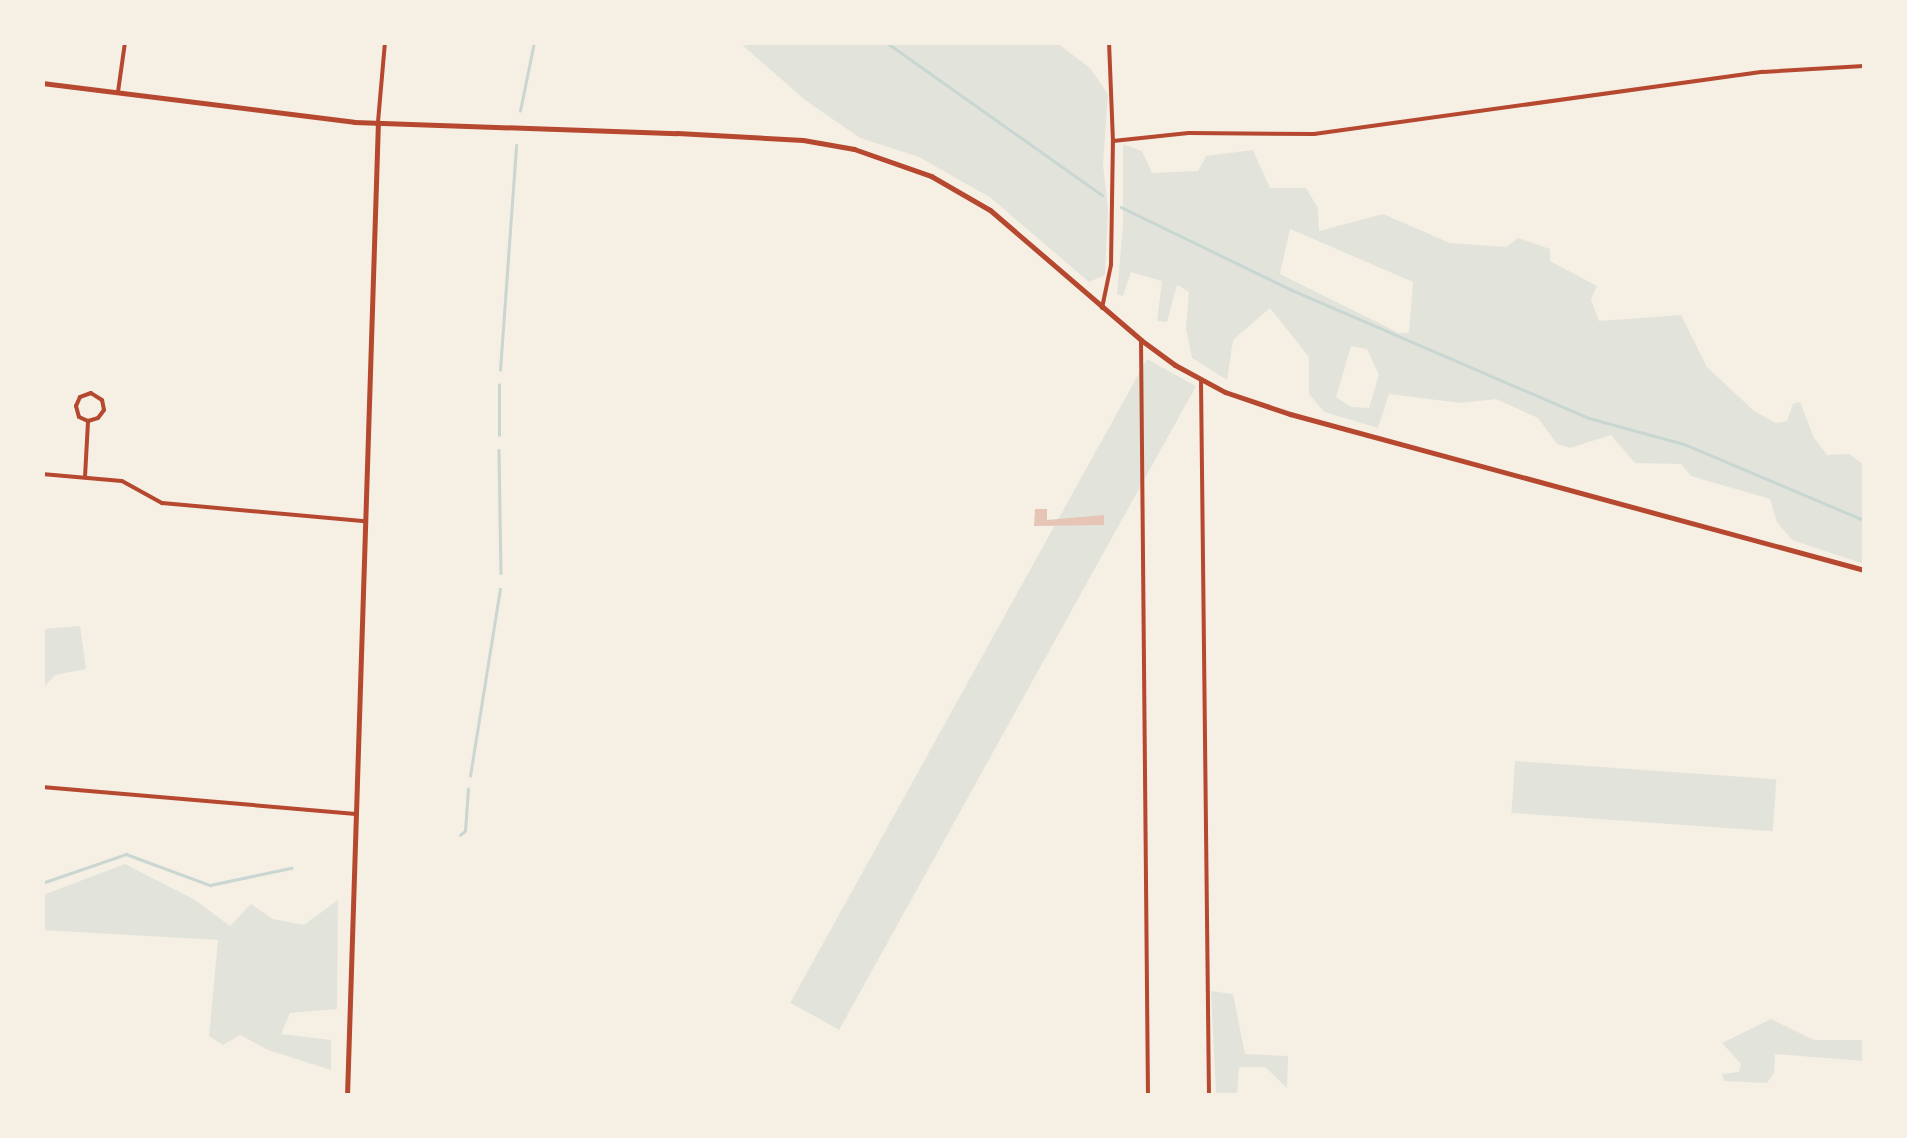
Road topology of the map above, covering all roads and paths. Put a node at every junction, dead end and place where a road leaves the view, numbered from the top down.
1 (125, 42) edge
2 (385, 42) edge
3 (1109, 42) edge
4 (1864, 66) edge
5 (42, 83) edge
6 (118, 92) junction
7 (378, 124) junction
8 (1114, 140) junction
9 (1101, 309) junction
10 (1141, 340) junction
11 (1202, 380) junction
12 (88, 421) junction
13 (42, 474) edge
14 (85, 477) junction
15 (365, 521) junction
16 (1864, 570) edge
17 (42, 788) edge
18 (356, 814) junction
19 (347, 1096) edge
20 (1148, 1096) edge
21 (1209, 1096) edge

1 - 6 street
2 - 7 street
3 - 8 street
4 - 8 street
5 - 6 main road
6 - 7 main road
7 - 9 main road
7 - 15 main road
8 - 9 street
9 - 10 main road
10 - 11 main road
10 - 20 street
11 - 16 main road
11 - 21 street
12 - 12 street
12 - 14 street
13 - 14 street
14 - 15 street
15 - 18 main road
17 - 18 street
18 - 19 main road

